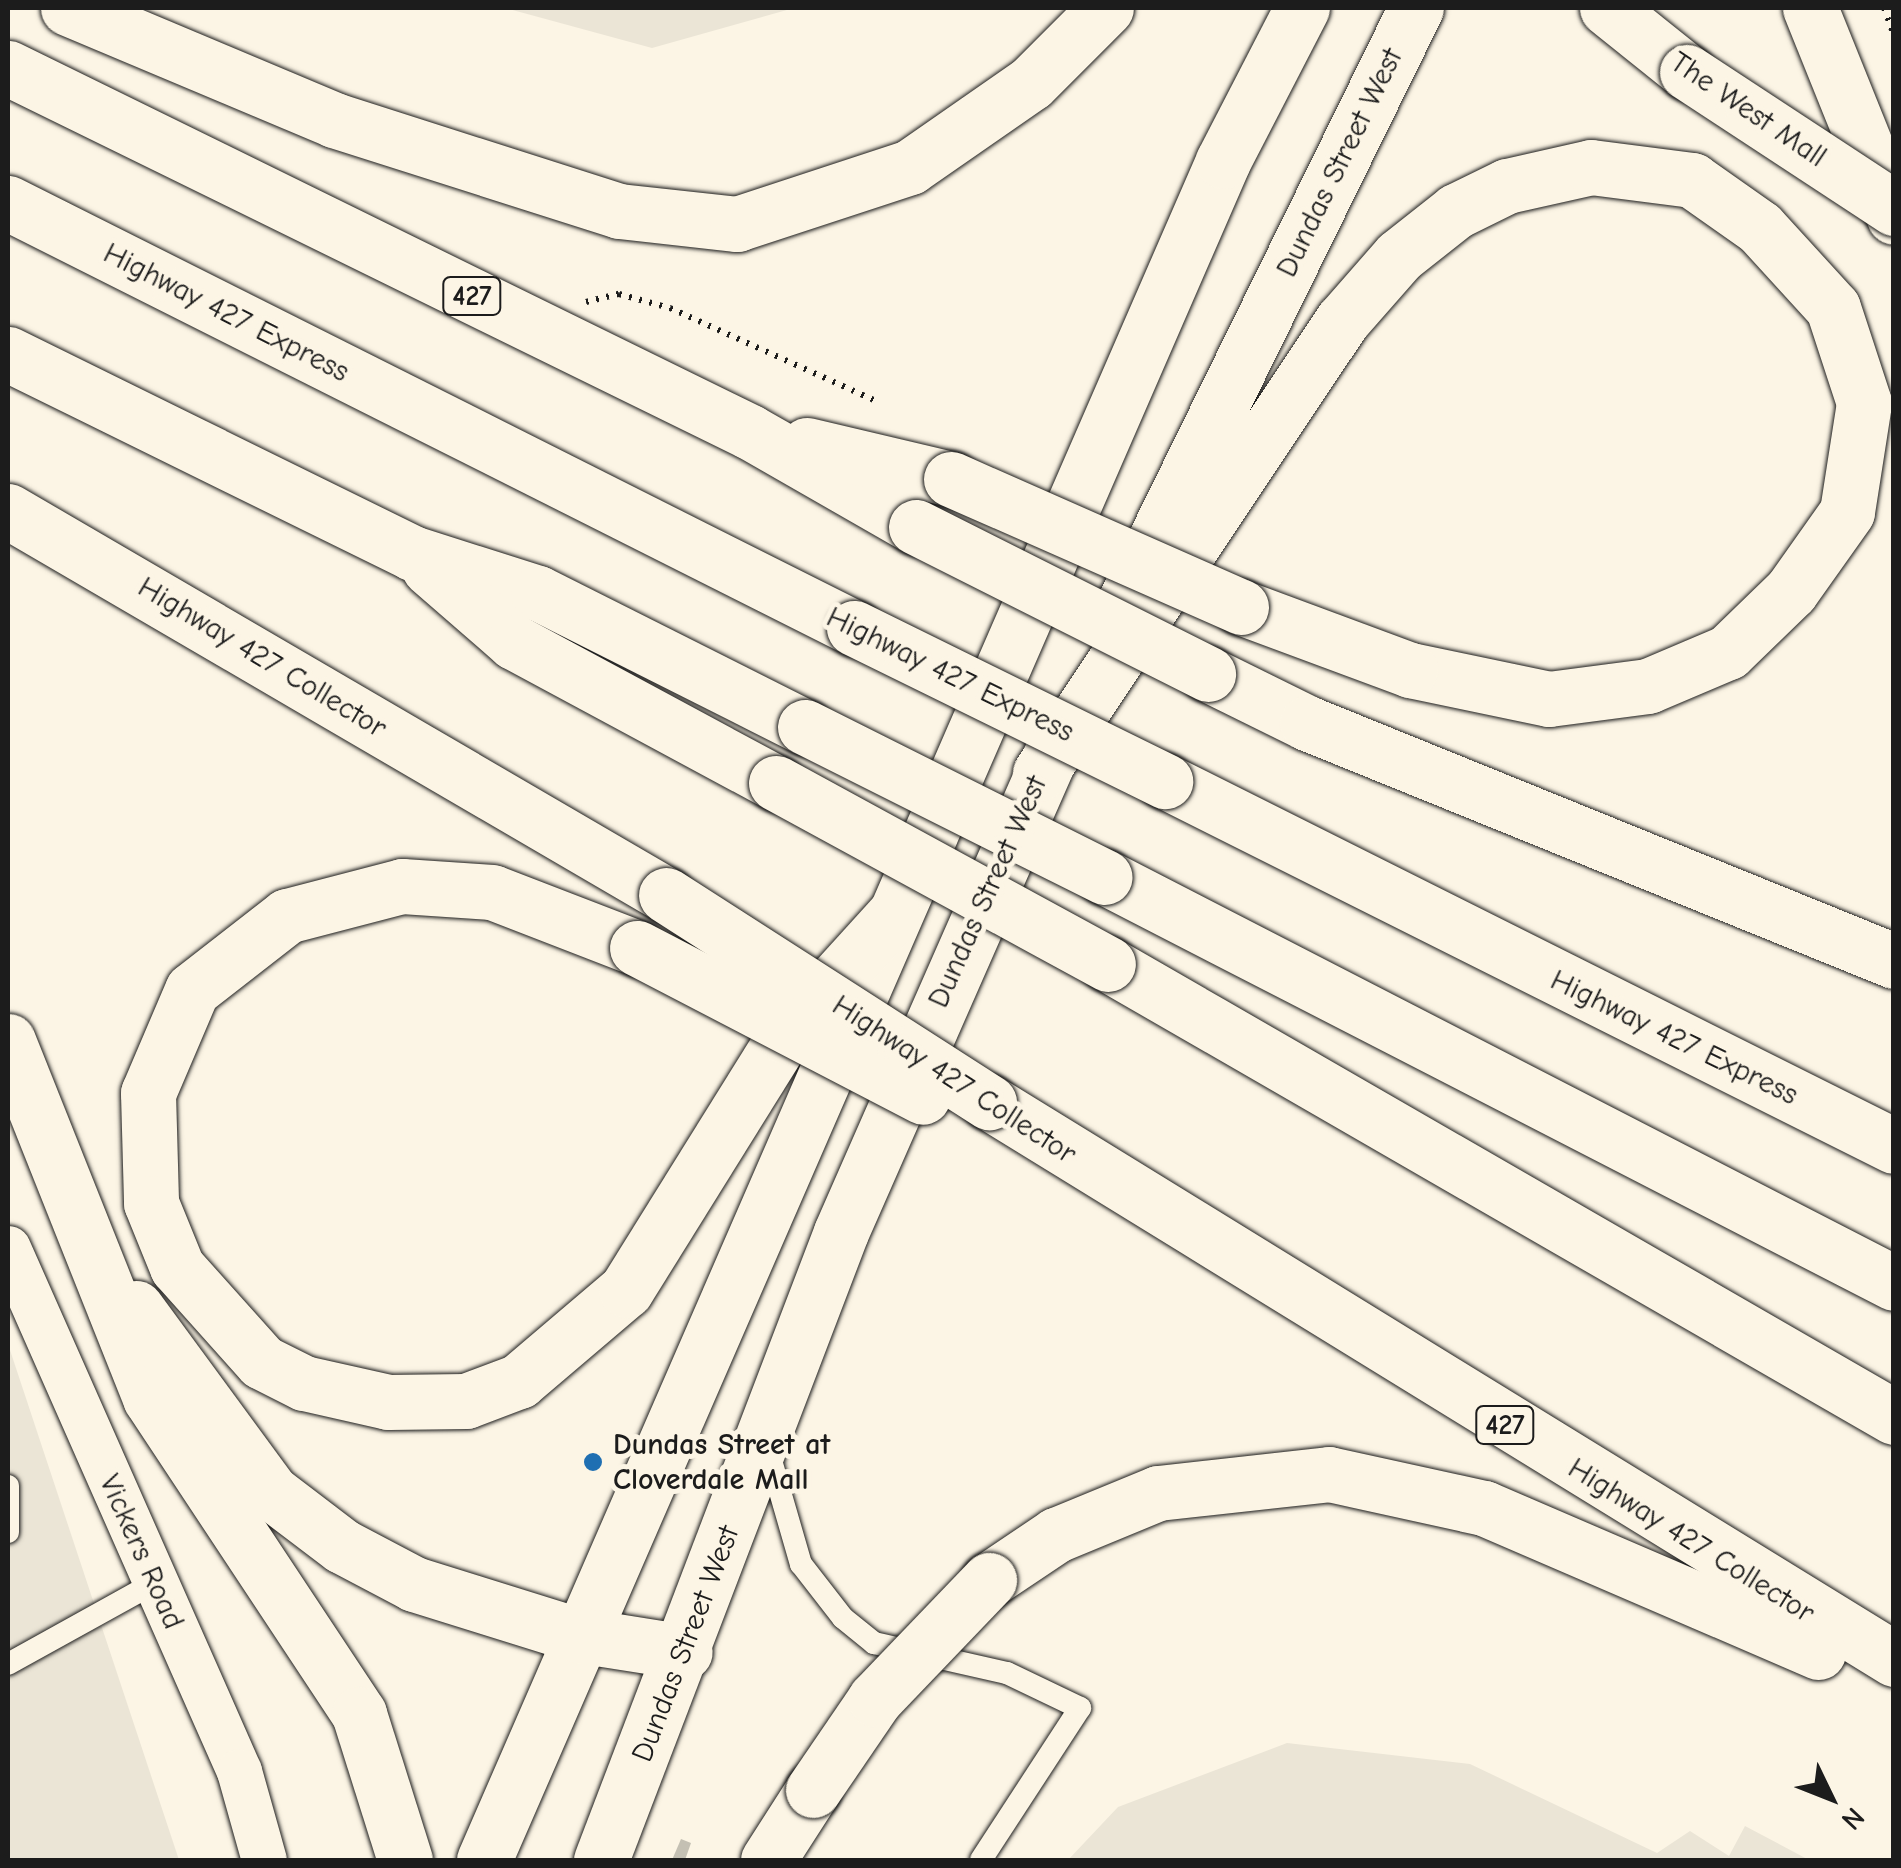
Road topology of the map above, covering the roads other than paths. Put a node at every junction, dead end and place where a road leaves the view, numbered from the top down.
1 (68, 8) edge
2 (1106, 8) edge
3 (1302, 8) edge
4 (1416, 8) edge
5 (1607, 8) edge
6 (1810, 8) edge
7 (8, 68) edge
8 (8, 203) edge
9 (1894, 208) edge
10 (1894, 217) edge
11 (8, 354) edge
12 (750, 432) junction
13 (8, 511) edge
14 (412, 553) junction
15 (1308, 723) junction
16 (1040, 773) junction
17 (893, 916) junction
18 (1894, 961) edge
19 (1894, 997) edge
20 (8, 1042) edge
21 (979, 1112) junction
22 (1894, 1146) edge
23 (87, 1241) junction
24 (8, 1248) edge
25 (1894, 1283) edge
26 (1894, 1418) edge
27 (766, 1438) junction
28 (8, 1486) edge
29 (8, 1532) edge
30 (154, 1583) junction
31 (578, 1635) junction
32 (684, 1652) junction
33 (1894, 1659) edge
34 (8, 1664) edge
35 (1894, 1682) edge
36 (264, 1860) edge
37 (405, 1860) edge
38 (484, 1860) edge
39 (601, 1860) edge
40 (768, 1860) edge
41 (981, 1860) edge

1 - 2 main road
3 - 17 main road
4 - 16 main road, Dundas Street West
5 - 9 main road, The West Mall, bridge
6 - 10 main road
7 - 12 main road, 427
8 - 22 main road, Highway 427 Express, bridge
11 - 14 main road
12 - 15 main road, 427, bridge
12 - 16 main road, bridge
13 - 21 main road, Highway 427 Collector / 427, bridge
14 - 25 main road, bridge
14 - 26 main road, bridge
15 - 18 main road, 427
15 - 19 main road
16 - 27 main road, Dundas Street West
17 - 21 main road, bridge
17 - 31 main road
20 - 23 main road
21 - 33 main road, Highway 427 Collector / 427
23 - 31 main road
23 - 37 main road
24 - 30 street, Vickers Road
27 - 32 main road, Dundas Street West
27 - 41 lane
28 - 29 lane
30 - 34 lane
30 - 36 street, Vickers Road
31 - 32 main road
31 - 38 main road
32 - 39 main road, Dundas Street West
35 - 40 main road, bridge

